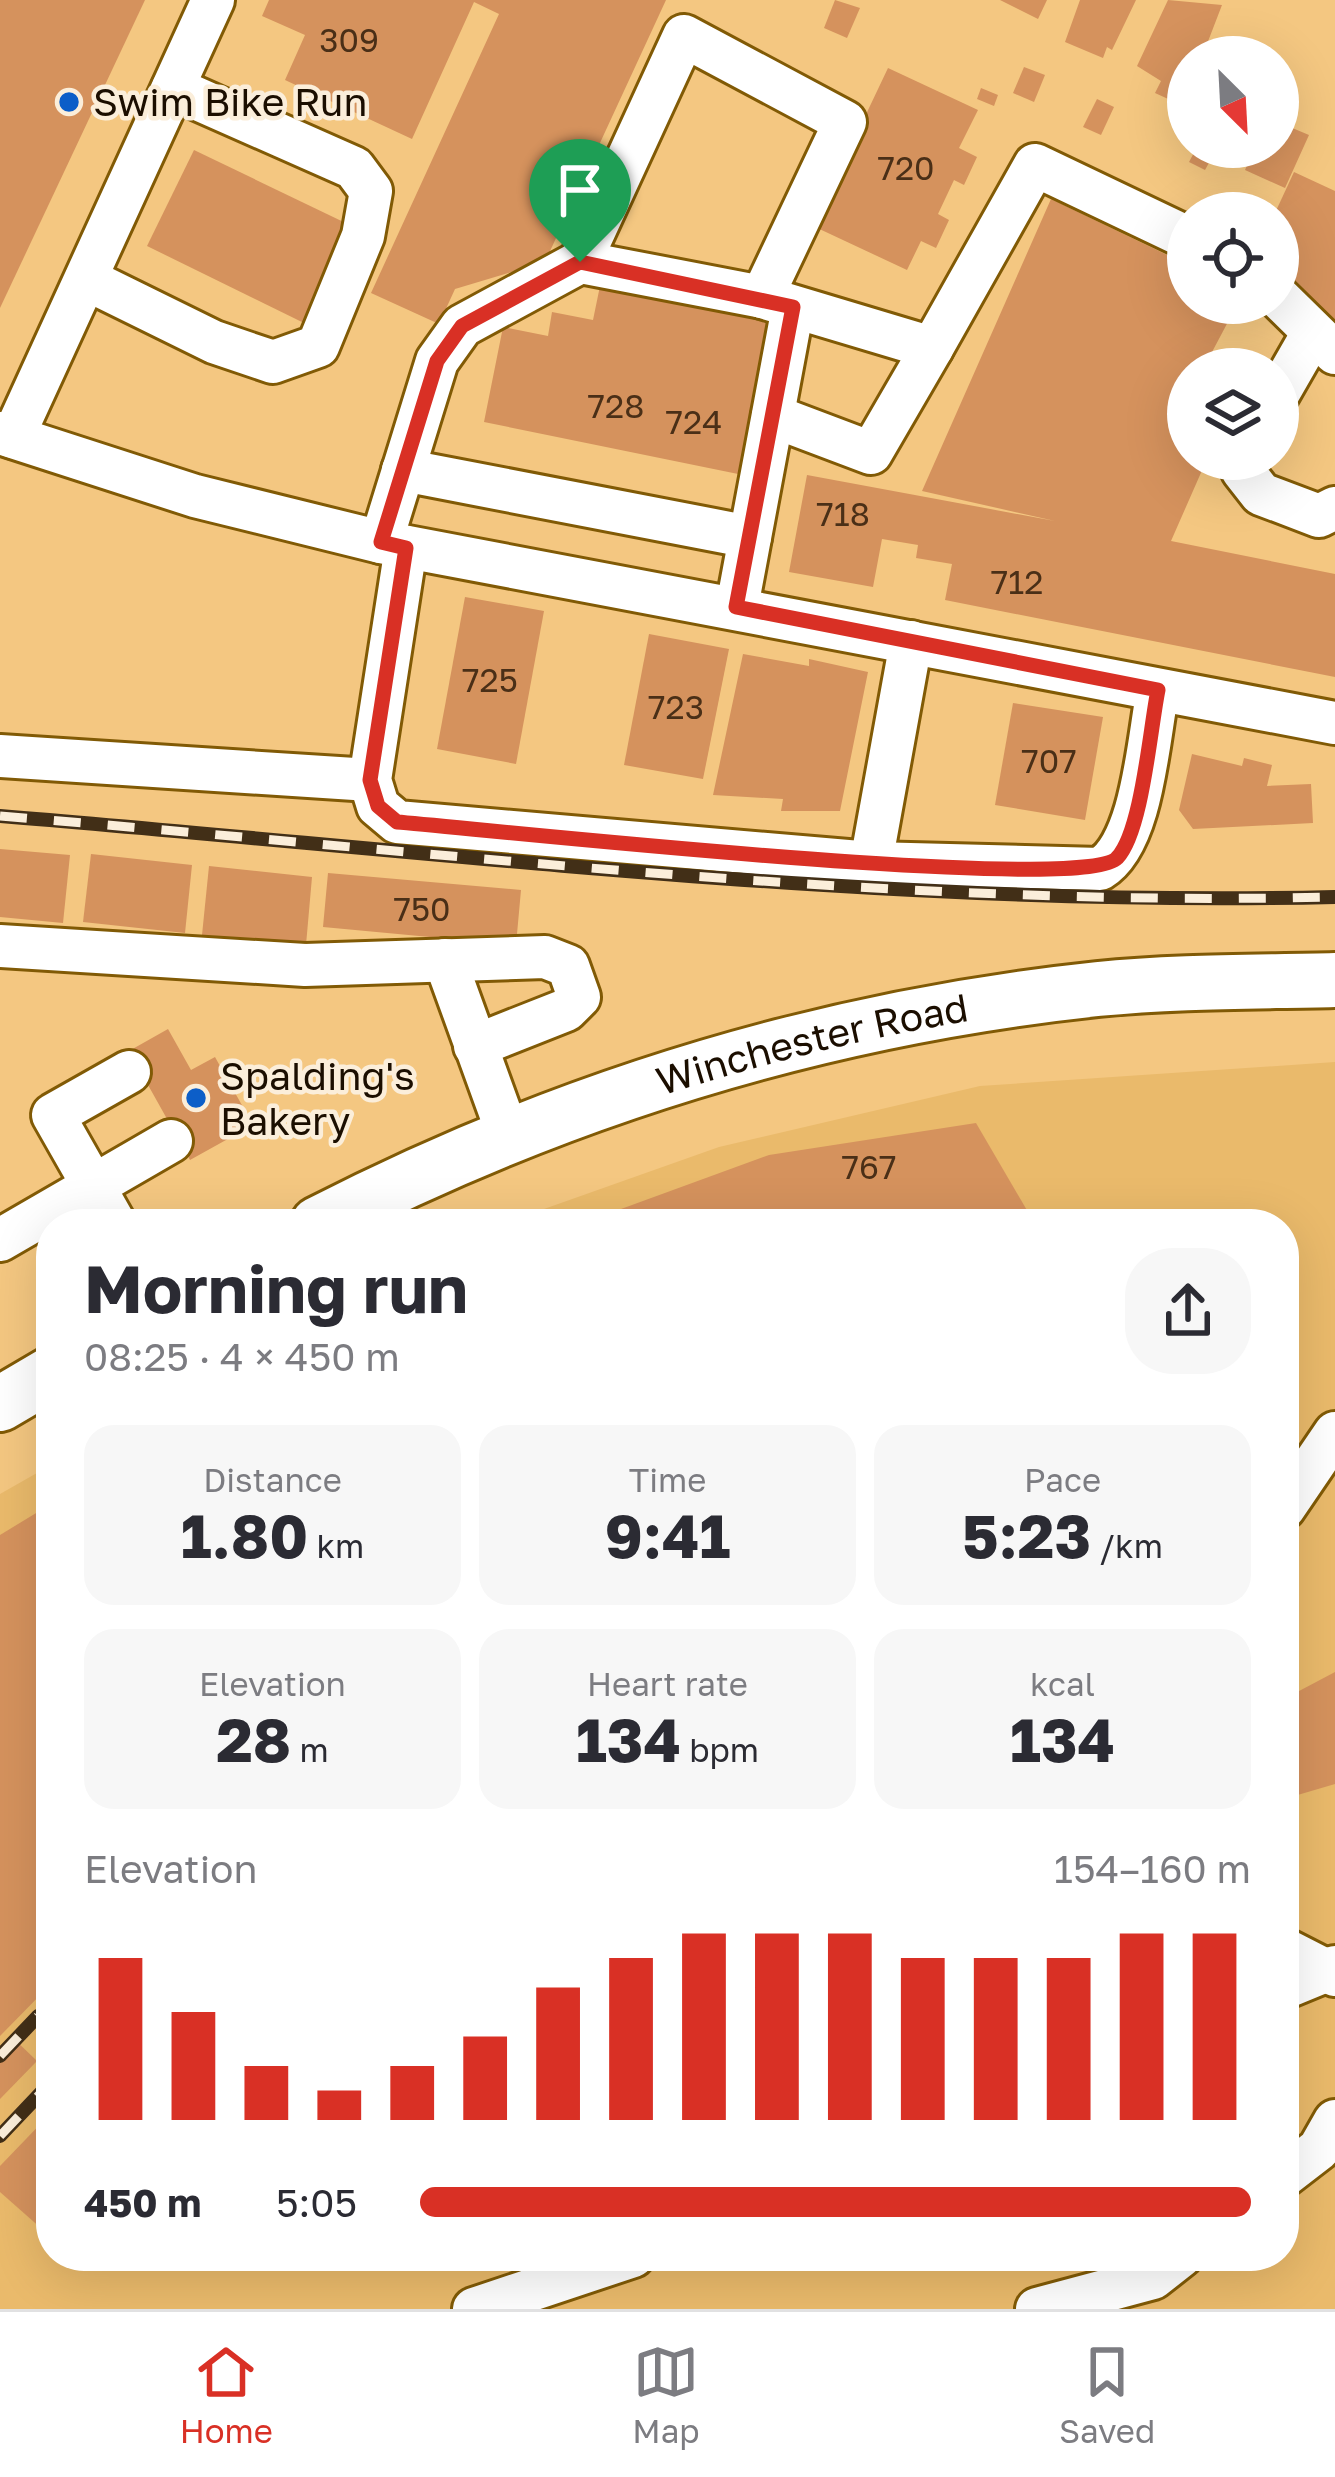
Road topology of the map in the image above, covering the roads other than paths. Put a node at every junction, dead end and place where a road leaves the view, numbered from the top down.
1 (214, 0) edge
2 (173, 88) junction
3 (1167, 228) edge
4 (580, 262) junction
5 (86, 279) junction
6 (778, 302) junction
7 (1299, 318) edge
8 (940, 334) junction
9 (1324, 343) edge
10 (1299, 371) edge
11 (773, 416) junction
12 (6, 435) edge
13 (404, 470) junction
14 (1251, 480) edge
15 (1335, 508) edge
16 (750, 537) junction
17 (394, 545) junction
18 (736, 607) junction
19 (910, 642) junction
20 (1158, 690) junction
21 (1335, 723) edge
22 (0, 756) edge
23 (370, 780) junction
24 (871, 863) junction
25 (0, 946) edge
26 (445, 960) junction
27 (1335, 980) edge
28 (475, 1046) junction
29 (128, 1072) dead end
30 (509, 1137) junction
31 (171, 1141) dead end
32 (93, 1185) junction
33 (52, 1209) edge
34 (107, 1209) edge
35 (347, 1209) edge
36 (36, 1219) edge
37 (0, 1240) edge
38 (36, 1383) edge
39 (0, 1404) edge
40 (1335, 1433) edge
41 (1299, 1486) edge
42 (1299, 1955) edge
43 (1334, 1970) edge
44 (1299, 1983) edge
45 (1335, 2122) edge
46 (1299, 2164) edge
47 (592, 2271) edge
48 (1162, 2271) edge
49 (494, 2306) edge
50 (1036, 2309) edge

1 - 2 street
2 - 5 street
2 - 5 street
3 - 8 street
4 - 6 street
4 - 6 street
4 - 13 street
5 - 12 street
6 - 8 street
6 - 11 street
7 - 9 street
8 - 11 street
9 - 10 street
11 - 16 street
12 - 17 street
13 - 16 street
13 - 17 street
14 - 15 street
16 - 18 street
17 - 18 street
17 - 23 street
18 - 19 street
19 - 20 street
19 - 24 street
20 - 21 street
20 - 24 street
22 - 23 street
23 - 24 street
25 - 26 street
26 - 28 street
26 - 28 street
27 - 30 main road, Winchester Road
28 - 30 street
29 - 32 street
30 - 35 main road, Winchester Road
31 - 32 street
32 - 33 street
32 - 34 street
36 - 37 street
38 - 39 main road
40 - 41 street
42 - 43 street
43 - 44 street
45 - 46 street
47 - 49 street
48 - 50 street

